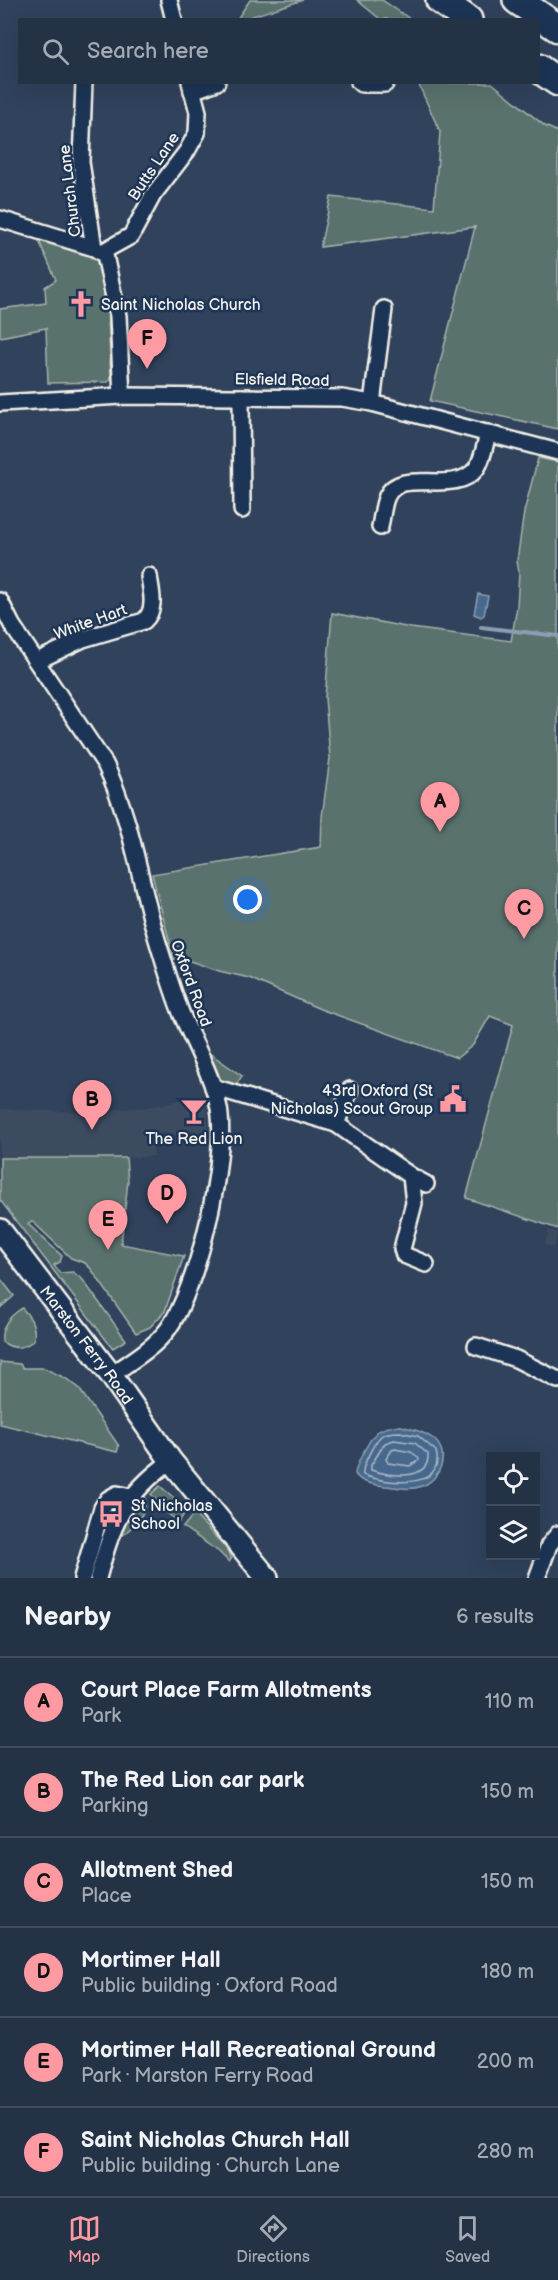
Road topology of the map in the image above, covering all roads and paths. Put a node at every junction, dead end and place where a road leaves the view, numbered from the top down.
1 (169, 0) edge
2 (440, 0) edge
3 (517, 0) edge
4 (174, 18) edge
5 (465, 18) edge
6 (558, 28) edge
7 (540, 69) edge
8 (558, 82) edge
9 (84, 84) edge
10 (207, 84) edge
11 (361, 84) edge
12 (385, 84) dead end
13 (191, 87) edge
14 (0, 219) edge
15 (98, 250) junction
16 (384, 309) dead end
17 (122, 396) junction
18 (241, 397) junction
19 (372, 402) junction
20 (0, 403) edge
21 (488, 434) junction
22 (558, 452) edge
23 (242, 510) dead end
24 (380, 527) dead end
25 (149, 576) dead end
26 (0, 601) edge
27 (37, 661) junction
28 (213, 1087) junction
29 (350, 1090) dead end
30 (336, 1124) junction
31 (411, 1176) junction
32 (426, 1184) dead end
33 (0, 1230) edge
34 (426, 1264) dead end
35 (476, 1346) dead end
36 (111, 1375) junction
37 (558, 1380) edge
38 (171, 1461) junction
39 (130, 1497) junction
40 (558, 1534) edge
41 (82, 1578) edge
42 (98, 1578) edge
43 (267, 1578) edge
44 (537, 1578) edge

1 - 4 street
2 - 5 highway
3 - 6 highway
7 - 8 highway
9 - 15 street, Church Lane
10 - 13 street
11 - 12 street
13 - 15 street, Butts Lane
14 - 15 street
15 - 17 street, Church Lane
16 - 19 street
17 - 18 street, Elsfield Road
17 - 20 street, Elsfield Road
18 - 19 street, Elsfield Road
18 - 23 street
19 - 21 street, Elsfield Road
21 - 22 street, Elsfield Road
21 - 24 street
25 - 27 street, White Hart
26 - 27 street, Oxford Road
27 - 28 street, Oxford Road
28 - 30 street
28 - 36 street, Oxford Road
29 - 30 street
30 - 31 street
31 - 32 street
31 - 34 street
33 - 36 main road, Marston Ferry Road
35 - 37 street
36 - 38 main road, Marston Ferry Road
38 - 39 street
38 - 43 main road, Marston Ferry Road
39 - 41 street
39 - 42 street
40 - 44 street

